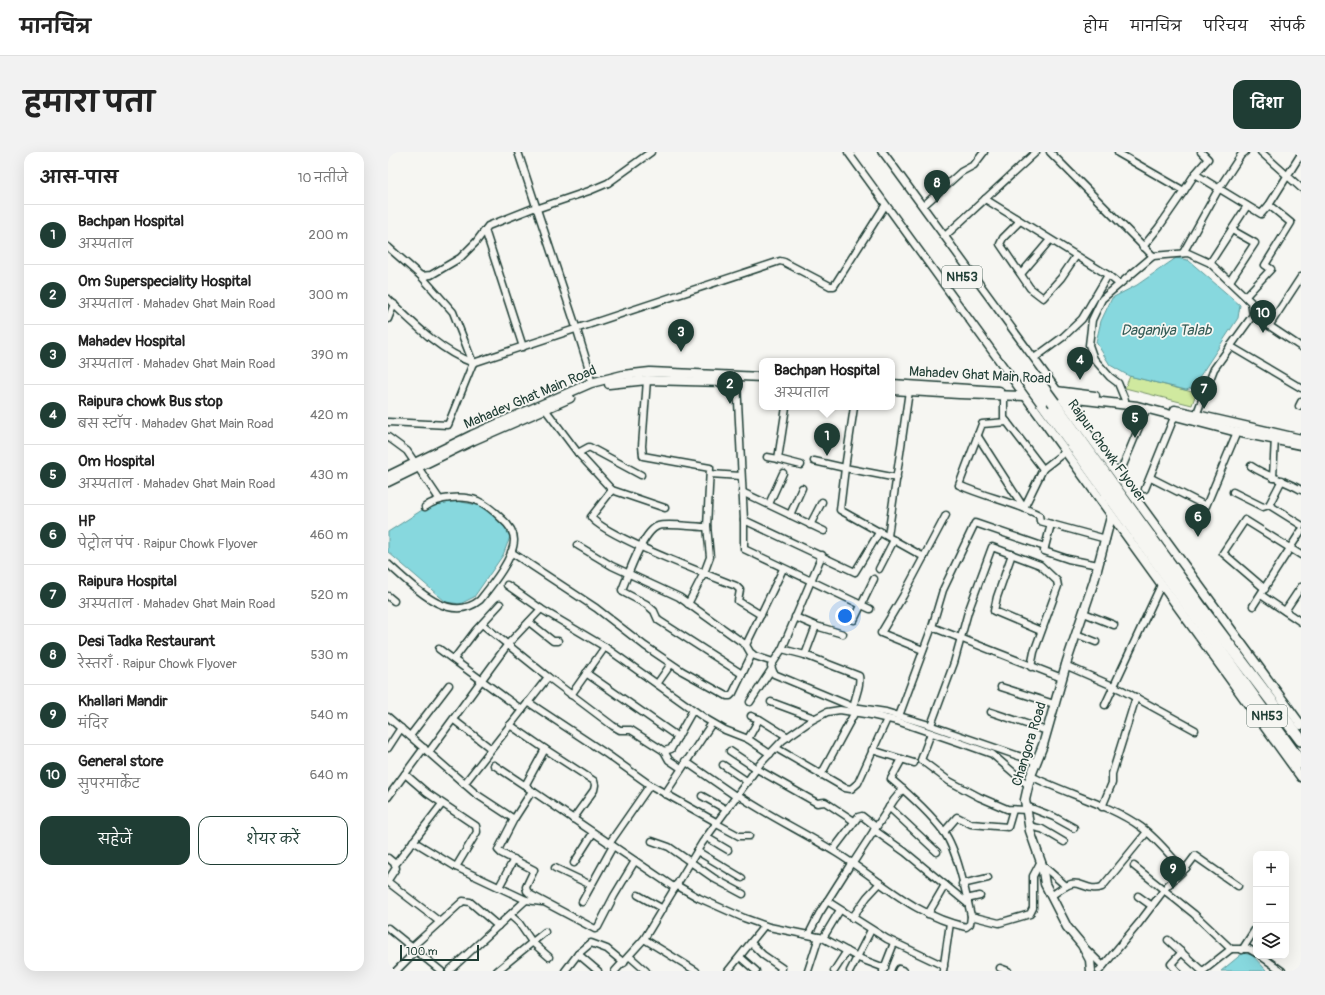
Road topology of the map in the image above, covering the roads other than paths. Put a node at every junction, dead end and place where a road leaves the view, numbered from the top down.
1 (518, 152) edge
2 (651, 152) edge
3 (849, 152) edge
4 (860, 152) edge
5 (870, 152) edge
6 (882, 152) edge
7 (984, 152) edge
8 (1036, 152) edge
9 (1050, 152) edge
10 (1118, 152) edge
11 (1201, 152) edge
12 (1245, 152) edge
13 (1261, 152) edge
14 (1301, 154) edge
15 (1195, 174) junction
16 (1288, 176) junction
17 (1301, 188) edge
18 (1218, 190) junction
19 (1184, 191) junction
20 (985, 199) junction
21 (886, 204) junction
22 (1269, 205) junction
23 (1247, 206) junction
24 (922, 207) junction
25 (536, 208) junction
26 (1020, 221) junction
27 (485, 230) junction
28 (1232, 230) junction
29 (944, 237) junction
30 (1050, 240) junction
31 (388, 247) edge
32 (1143, 247) junction
33 (1183, 253) junction
34 (1076, 256) junction
35 (1153, 256) junction
36 (1210, 263) junction
37 (1021, 274) junction
38 (1108, 275) junction
39 (421, 276) junction
40 (1301, 277) edge
41 (1230, 281) junction
42 (1119, 284) junction
43 (1246, 296) junction
44 (388, 299) edge
45 (394, 304) junction
46 (1253, 315) junction
47 (388, 319) edge
48 (1269, 326) junction
49 (577, 330) junction
50 (1230, 346) junction
51 (523, 347) junction
52 (1301, 347) edge
53 (1033, 359) junction
54 (473, 363) junction
55 (759, 377) edge
56 (647, 380) junction
57 (737, 382) junction
58 (591, 383) junction
59 (759, 383) edge
60 (895, 384) edge
61 (1301, 388) edge
62 (895, 390) edge
63 (909, 391) junction
64 (1023, 393) junction
65 (1059, 394) junction
66 (1004, 396) junction
67 (1125, 400) junction
68 (1147, 408) junction
69 (545, 409) junction
70 (786, 410) edge
71 (854, 410) edge
72 (1175, 415) junction
73 (1195, 417) junction
74 (388, 422) edge
75 (1007, 422) junction
76 (1237, 432) junction
77 (977, 435) junction
78 (1275, 436) junction
79 (388, 437) edge
80 (1301, 439) edge
81 (1301, 445) edge
82 (1065, 452) junction
83 (578, 453) junction
84 (767, 457) dead end
85 (778, 459) junction
86 (814, 461) dead end
87 (417, 465) junction
88 (801, 465) dead end
89 (1251, 466) dead end
90 (845, 468) junction
91 (1043, 469) junction
92 (710, 474) junction
93 (783, 474) dead end
94 (641, 475) dead end
95 (388, 476) edge
96 (741, 476) junction
97 (897, 478) junction
98 (1120, 478) junction
99 (1151, 478) junction
100 (1273, 478) junction
101 (1282, 480) junction
102 (388, 482) edge
103 (802, 488) dead end
104 (1145, 489) dead end
105 (612, 490) junction
106 (1301, 490) edge
107 (742, 492) junction
108 (1234, 492) dead end
109 (440, 500) junction
110 (822, 502) dead end
111 (769, 504) junction
112 (1269, 505) junction
113 (425, 507) dead end
114 (665, 508) dead end
115 (1024, 508) junction
116 (790, 515) junction
117 (946, 515) dead end
118 (1111, 517) junction
119 (744, 520) junction
120 (1050, 524) junction
121 (810, 525) junction
122 (1301, 525) edge
123 (707, 526) junction
124 (824, 531) dead end
125 (880, 531) junction
126 (1301, 531) edge
127 (888, 536) junction
128 (1106, 539) junction
129 (894, 540) junction
130 (578, 545) dead end
131 (641, 546) junction
132 (1045, 547) junction
133 (1290, 549) junction
134 (511, 552) junction
135 (1012, 554) junction
136 (822, 555) junction
137 (1301, 556) edge
138 (924, 557) junction
139 (388, 564) edge
140 (1098, 565) junction
141 (783, 569) junction
142 (879, 569) dead end
143 (704, 573) junction
144 (629, 574) junction
145 (874, 580) dead end
146 (809, 581) junction
147 (507, 585) dead end
148 (1161, 585) junction
149 (1301, 587) edge
150 (1265, 589) junction
151 (1261, 595) junction
152 (388, 596) edge
153 (394, 601) dead end
154 (500, 604) dead end
155 (688, 604) junction
156 (862, 605) junction
157 (1253, 606) dead end
158 (541, 609) junction
159 (870, 609) dead end
160 (1285, 611) junction
161 (1084, 613) junction
162 (761, 615) junction
163 (1200, 615) junction
164 (795, 616) junction
165 (854, 620) dead end
166 (529, 622) junction
167 (1301, 622) edge
168 (482, 624) junction
169 (1114, 625) dead end
170 (816, 626) junction
171 (932, 627) junction
172 (1041, 631) junction
173 (843, 634) dead end
174 (1076, 634) junction
175 (962, 638) junction
176 (558, 641) dead end
177 (1096, 642) dead end
178 (508, 644) junction
179 (746, 645) junction
180 (605, 647) junction
181 (439, 648) dead end
182 (782, 650) junction
183 (923, 650) junction
184 (752, 654) junction
185 (805, 655) junction
186 (454, 659) junction
187 (773, 662) junction
188 (671, 664) junction
189 (1066, 665) junction
190 (1031, 666) junction
191 (1252, 668) junction
192 (771, 670) junction
193 (586, 673) junction
194 (1230, 673) junction
195 (742, 674) junction
196 (548, 677) junction
197 (1062, 678) junction
198 (481, 679) junction
199 (449, 684) dead end
200 (657, 684) junction
201 (1113, 685) junction
202 (1001, 687) dead end
203 (571, 695) junction
204 (1136, 697) junction
205 (528, 702) junction
206 (750, 702) dead end
207 (771, 702) dead end
208 (1054, 704) junction
209 (1105, 705) dead end
210 (854, 709) junction
211 (522, 710) junction
212 (693, 710) junction
213 (991, 712) dead end
214 (751, 716) dead end
215 (899, 716) junction
216 (388, 717) edge
217 (814, 718) junction
218 (759, 719) junction
219 (887, 719) junction
220 (454, 720) junction
221 (712, 723) junction
222 (510, 725) junction
223 (931, 725) junction
224 (1301, 725) edge
225 (401, 728) junction
226 (1195, 730) dead end
227 (1048, 731) junction
228 (931, 733) junction
229 (410, 736) junction
230 (678, 737) junction
231 (788, 737) junction
232 (748, 739) junction
233 (1301, 740) edge
234 (388, 748) edge
235 (490, 748) junction
236 (776, 748) junction
237 (545, 749) junction
238 (427, 750) junction
239 (872, 750) junction
240 (664, 751) junction
241 (730, 751) dead end
242 (770, 754) junction
243 (902, 759) junction
244 (685, 761) junction
245 (1036, 762) junction
246 (914, 763) dead end
247 (1301, 763) edge
248 (494, 765) dead end
249 (723, 765) dead end
250 (681, 768) junction
251 (757, 769) junction
252 (405, 774) junction
253 (822, 775) junction
254 (1031, 776) junction
255 (1301, 778) edge
256 (748, 782) junction
257 (464, 784) junction
258 (650, 785) junction
259 (1028, 785) junction
260 (526, 786) junction
261 (903, 789) junction
262 (532, 791) junction
263 (664, 794) junction
264 (702, 796) dead end
265 (737, 796) junction
266 (388, 797) edge
267 (442, 804) junction
268 (889, 807) junction
269 (1102, 807) junction
270 (1026, 808) junction
271 (727, 810) junction
272 (1012, 810) junction
273 (514, 819) junction
274 (573, 819) junction
275 (854, 821) junction
276 (716, 823) junction
277 (1029, 826) junction
278 (875, 828) junction
279 (1074, 828) dead end
280 (593, 832) junction
281 (944, 832) junction
282 (1147, 832) junction
283 (749, 836) dead end
284 (706, 837) junction
285 (413, 841) junction
286 (652, 841) dead end
287 (1064, 842) dead end
288 (611, 845) junction
289 (728, 850) dead end
290 (833, 850) junction
291 (697, 851) junction
292 (937, 852) dead end
293 (388, 858) edge
294 (514, 859) junction
295 (635, 861) junction
296 (691, 861) junction
297 (852, 863) junction
298 (1041, 863) junction
299 (574, 864) dead end
300 (395, 865) junction
301 (1134, 866) dead end
302 (456, 868) junction
303 (555, 868) dead end
304 (1186, 868) junction
305 (742, 878) dead end
306 (988, 878) dead end
307 (388, 881) edge
308 (880, 883) junction
309 (962, 884) junction
310 (591, 885) junction
311 (945, 885) junction
312 (675, 886) junction
313 (1066, 886) junction
314 (1238, 886) dead end
315 (499, 887) junction
316 (1164, 890) junction
317 (743, 894) dead end
318 (638, 895) dead end
319 (980, 896) dead end
320 (1051, 896) junction
321 (1138, 896) dead end
322 (526, 900) junction
323 (827, 901) junction
324 (967, 901) junction
325 (543, 902) junction
326 (582, 902) dead end
327 (1152, 906) junction
328 (663, 909) junction
329 (840, 910) junction
330 (928, 914) junction
331 (510, 915) junction
332 (971, 916) junction
333 (852, 918) junction
334 (440, 922) junction
335 (950, 923) junction
336 (498, 926) junction
337 (764, 926) junction
338 (388, 928) edge
339 (871, 930) junction
340 (544, 932) dead end
341 (1253, 933) edge
342 (809, 934) junction
343 (821, 937) junction
344 (644, 939) junction
345 (1168, 940) dead end
346 (532, 942) junction
347 (751, 943) junction
348 (894, 943) junction
349 (1082, 944) junction
350 (414, 949) junction
351 (1231, 949) junction
352 (1242, 950) junction
353 (846, 951) junction
354 (1182, 952) junction
355 (1253, 952) edge
356 (578, 954) junction
357 (630, 956) junction
358 (740, 956) junction
359 (549, 957) dead end
360 (858, 958) junction
361 (1265, 959) edge
362 (624, 963) junction
363 (1000, 968) dead end
364 (1101, 968) edge
365 (884, 969) edge
366 (944, 969) edge
367 (396, 971) edge
368 (441, 971) edge
369 (449, 971) edge
370 (497, 971) edge
371 (565, 971) edge
372 (598, 971) edge
373 (615, 971) edge
374 (646, 971) edge
375 (696, 971) edge
376 (728, 971) edge
377 (756, 971) edge
378 (780, 971) edge
379 (808, 971) edge
380 (834, 971) edge
381 (850, 971) edge
382 (898, 971) edge
383 (904, 971) edge
384 (1008, 971) edge
385 (1091, 971) edge
386 (1177, 971) edge
387 (1203, 971) edge
388 (1282, 971) edge

1 - 25 street
2 - 25 street
3 - 21 street
4 - 163 highway, Raipur Chowk Flyover / NH53, bridge
5 - 163 highway, Raipur Chowk Flyover / NH53, bridge
6 - 24 street
7 - 24 street
8 - 20 street
9 - 32 street
10 - 19 street
11 - 15 street
12 - 18 street
13 - 16 street
14 - 16 street
15 - 18 street
15 - 19 street
16 - 17 street
16 - 22 street
18 - 23 street
18 - 33 street
19 - 32 street
20 - 26 street
20 - 29 street
21 - 49 street
21 - 64 street
22 - 23 street
22 - 43 street
23 - 28 street
24 - 29 street
25 - 27 street
25 - 49 street
26 - 30 street
26 - 37 street
27 - 39 street
27 - 51 street
28 - 36 street
28 - 41 street
29 - 53 street
30 - 34 street
30 - 37 street
31 - 39 street
32 - 35 street
33 - 35 street
33 - 36 street
34 - 37 street
34 - 38 street
35 - 42 street
36 - 41 street
38 - 42 street
38 - 53 street
39 - 54 street
40 - 48 street
41 - 43 street
42 - 67 street
43 - 46 street
44 - 45 street
45 - 47 street
45 - 54 street
46 - 48 street
46 - 50 street
48 - 52 street
49 - 51 street
49 - 58 street
50 - 61 street
50 - 73 street
51 - 54 street
53 - 65 street
54 - 74 street
55 - 58 street, Mahadev Ghat Main Road
56 - 57 street
56 - 69 street
56 - 92 street
57 - 59 street
57 - 96 street
58 - 87 street, Mahadev Ghat Main Road
60 - 64 street, Mahadev Ghat Main Road
62 - 63 street
63 - 66 street
63 - 97 street
64 - 65 street, Mahadev Ghat Main Road
64 - 66 street
64 - 82 street
65 - 67 street, Mahadev Ghat Main Road
65 - 68 street
65 - 98 street
66 - 75 street
67 - 73 street, Mahadev Ghat Main Road
68 - 72 street
68 - 98 street
69 - 83 street
69 - 87 street
70 - 85 street
71 - 90 street
72 - 73 street
72 - 99 street
73 - 76 street
73 - 78 street, Mahadev Ghat Main Road
75 - 77 street
75 - 91 street
76 - 78 street
76 - 99 street
77 - 115 street
77 - 115 street
78 - 80 street, Mahadev Ghat Main Road
78 - 81 street
78 - 100 street
79 - 87 street
82 - 91 street
82 - 118 street
83 - 94 street
83 - 105 street
84 - 85 street
85 - 88 street
86 - 90 street
87 - 95 street, Mahadev Ghat Main Road
87 - 102 street
87 - 109 street
89 - 100 street
90 - 97 street
90 - 125 street
91 - 115 street
92 - 96 street
92 - 123 street
93 - 111 street
96 - 107 street
97 - 127 street
98 - 191 street
99 - 104 street
100 - 101 street
101 - 106 street
101 - 112 street
103 - 116 street
105 - 114 street
105 - 131 street
107 - 111 street
107 - 119 street
108 - 112 street
109 - 113 street
109 - 134 street
110 - 121 street
111 - 116 street
112 - 122 street
115 - 120 street
116 - 121 street
117 - 138 street
118 - 128 street, Changora Road
118 - 148 street
119 - 136 street
119 - 141 street
120 - 128 street
120 - 132 street
121 - 124 street
123 - 131 street
123 - 143 street
125 - 127 street
125 - 136 street
126 - 133 street
127 - 129 street
128 - 140 street, Changora Road
129 - 138 street
129 - 142 street
130 - 144 street
131 - 143 street
131 - 144 street
132 - 140 street
132 - 171 street
133 - 137 street
133 - 150 street
133 - 150 street
134 - 139 street
134 - 188 street
135 - 172 street
135 - 172 street
135 - 175 street
136 - 146 street
138 - 183 street
140 - 161 street, Changora Road
141 - 146 street
141 - 162 street
143 - 155 street
143 - 162 street
144 - 155 street
144 - 195 street
145 - 156 street
146 - 156 street
146 - 164 street
147 - 158 street
148 - 194 street
148 - 201 street
149 - 160 street
150 - 151 street
151 - 157 street
151 - 160 street
152 - 153 street
154 - 168 street
155 - 179 street
156 - 159 street
156 - 165 street
158 - 166 street
158 - 180 street
160 - 167 street
161 - 169 street
161 - 174 street, Changora Road
162 - 179 street
163 - 191 highway, Raipur Chowk Flyover / NH53
163 - 194 highway, Raipur Chowk Flyover / NH53
164 - 170 street
164 - 182 street
166 - 176 street
166 - 178 street
168 - 178 street
168 - 186 street
170 - 173 street
170 - 185 street
171 - 175 street
171 - 183 street
172 - 190 street
174 - 177 street
174 - 189 street, Changora Road
175 - 190 street
175 - 223 street
178 - 196 street
178 - 198 street
179 - 184 street
180 - 193 street
180 - 200 street
181 - 186 street
182 - 185 street
182 - 187 street
183 - 215 street
184 - 187 street
184 - 195 street
185 - 210 street
186 - 198 street
187 - 192 street
188 - 195 street
188 - 200 street
189 - 197 street, Changora Road
189 - 201 street
190 - 197 street
191 - 224 street
191 - 233 highway, NH53
192 - 206 street
192 - 210 street
193 - 203 street
193 - 230 street
194 - 247 highway, NH53
194 - 255 street
196 - 203 street
196 - 205 street
197 - 208 street, Changora Road
198 - 211 street
198 - 220 street
199 - 229 street
200 - 212 street
201 - 204 street
201 - 209 street
202 - 208 street
203 - 240 street
204 - 226 street
204 - 269 street
205 - 211 street
205 - 258 street
207 - 217 street
208 - 227 street, Changora Road
210 - 215 street
210 - 217 street
210 - 219 street
210 - 253 street
211 - 222 street
212 - 221 street
212 - 230 street
213 - 227 street
214 - 218 street
215 - 223 street
216 - 225 street
217 - 231 street
218 - 231 street
218 - 232 street
219 - 228 street
219 - 239 street
220 - 235 street
220 - 238 street
221 - 232 street
221 - 244 street
222 - 235 street
222 - 237 street
223 - 245 street
225 - 229 street
225 - 234 street
227 - 245 street, Changora Road
228 - 259 street
228 - 272 street
229 - 238 street
230 - 240 street
231 - 236 street
232 - 242 street
235 - 257 street
236 - 242 street
236 - 253 street
237 - 260 street
237 - 274 street
238 - 252 street
238 - 257 street
239 - 243 street
239 - 253 street
240 - 250 street
241 - 251 street
242 - 251 street
243 - 246 street
243 - 261 street
244 - 250 street
244 - 265 street
245 - 254 street, Changora Road
248 - 260 street
249 - 256 street
250 - 263 street
251 - 256 street
251 - 275 street
252 - 266 street
252 - 267 street
254 - 259 street, Changora Road
254 - 269 street
256 - 265 street
257 - 273 street
258 - 263 street
258 - 288 street
259 - 270 street, Changora Road
260 - 262 street
261 - 268 street
261 - 281 street
262 - 273 street
262 - 274 street
263 - 276 street
264 - 271 street
265 - 271 street
265 - 290 street
267 - 285 street
267 - 302 street
268 - 278 street
268 - 292 street
269 - 282 street
270 - 272 street
270 - 277 street, Changora Road
270 - 279 street
271 - 276 street
272 - 281 street
273 - 294 street
274 - 280 street
275 - 278 street
275 - 290 street
276 - 283 street
276 - 284 street
277 - 287 street
277 - 298 street, Changora Road
278 - 297 street
278 - 311 street
280 - 288 street
280 - 299 street
281 - 309 street
282 - 304 street
282 - 313 street
284 - 289 street
284 - 291 street
285 - 300 street
285 - 302 street
286 - 296 street
288 - 295 street
288 - 310 street
290 - 297 street
291 - 296 street
291 - 305 street
293 - 300 street
294 - 315 street
294 - 325 street
295 - 312 street
295 - 325 street
296 - 312 street
296 - 317 street
297 - 308 street
297 - 323 street
298 - 313 street
298 - 320 street, Changora Road
298 - 332 street
300 - 307 street
301 - 316 street
302 - 315 street
303 - 310 street
304 - 314 street
304 - 316 street
306 - 309 street
307 - 334 street
308 - 330 street
308 - 333 street
309 - 324 street
310 - 326 street
311 - 324 street
311 - 330 street
312 - 328 street
312 - 337 street
313 - 320 street
315 - 322 street
316 - 327 street
316 - 351 street
318 - 328 street
319 - 324 street
320 - 349 street, Changora Road
321 - 327 street
322 - 325 street
322 - 331 street
323 - 329 street
323 - 342 street
324 - 332 street
327 - 364 street
328 - 344 street
329 - 333 street
329 - 343 street
330 - 335 street
331 - 336 street
331 - 346 street
332 - 335 street
333 - 339 street
334 - 336 street
334 - 350 street
335 - 366 street
336 - 369 street
337 - 342 street
337 - 347 street
338 - 350 street
339 - 348 street
339 - 360 street
340 - 346 street
341 - 352 street
342 - 343 street
343 - 353 street
343 - 379 street
344 - 357 street
344 - 375 street
345 - 354 street
346 - 359 street
346 - 370 street
347 - 358 street
347 - 378 street
348 - 365 street
348 - 366 street
349 - 364 street
349 - 385 street, Changora Road
350 - 367 street
350 - 368 street
351 - 352 street
351 - 387 street
352 - 355 street
353 - 360 street
353 - 380 street
354 - 386 street
354 - 387 street
356 - 362 street
356 - 371 street
356 - 372 street
357 - 362 street
357 - 374 street
358 - 376 street
358 - 377 street
360 - 365 street
360 - 381 street
361 - 388 street
362 - 373 street
363 - 384 street
382 - 383 street

